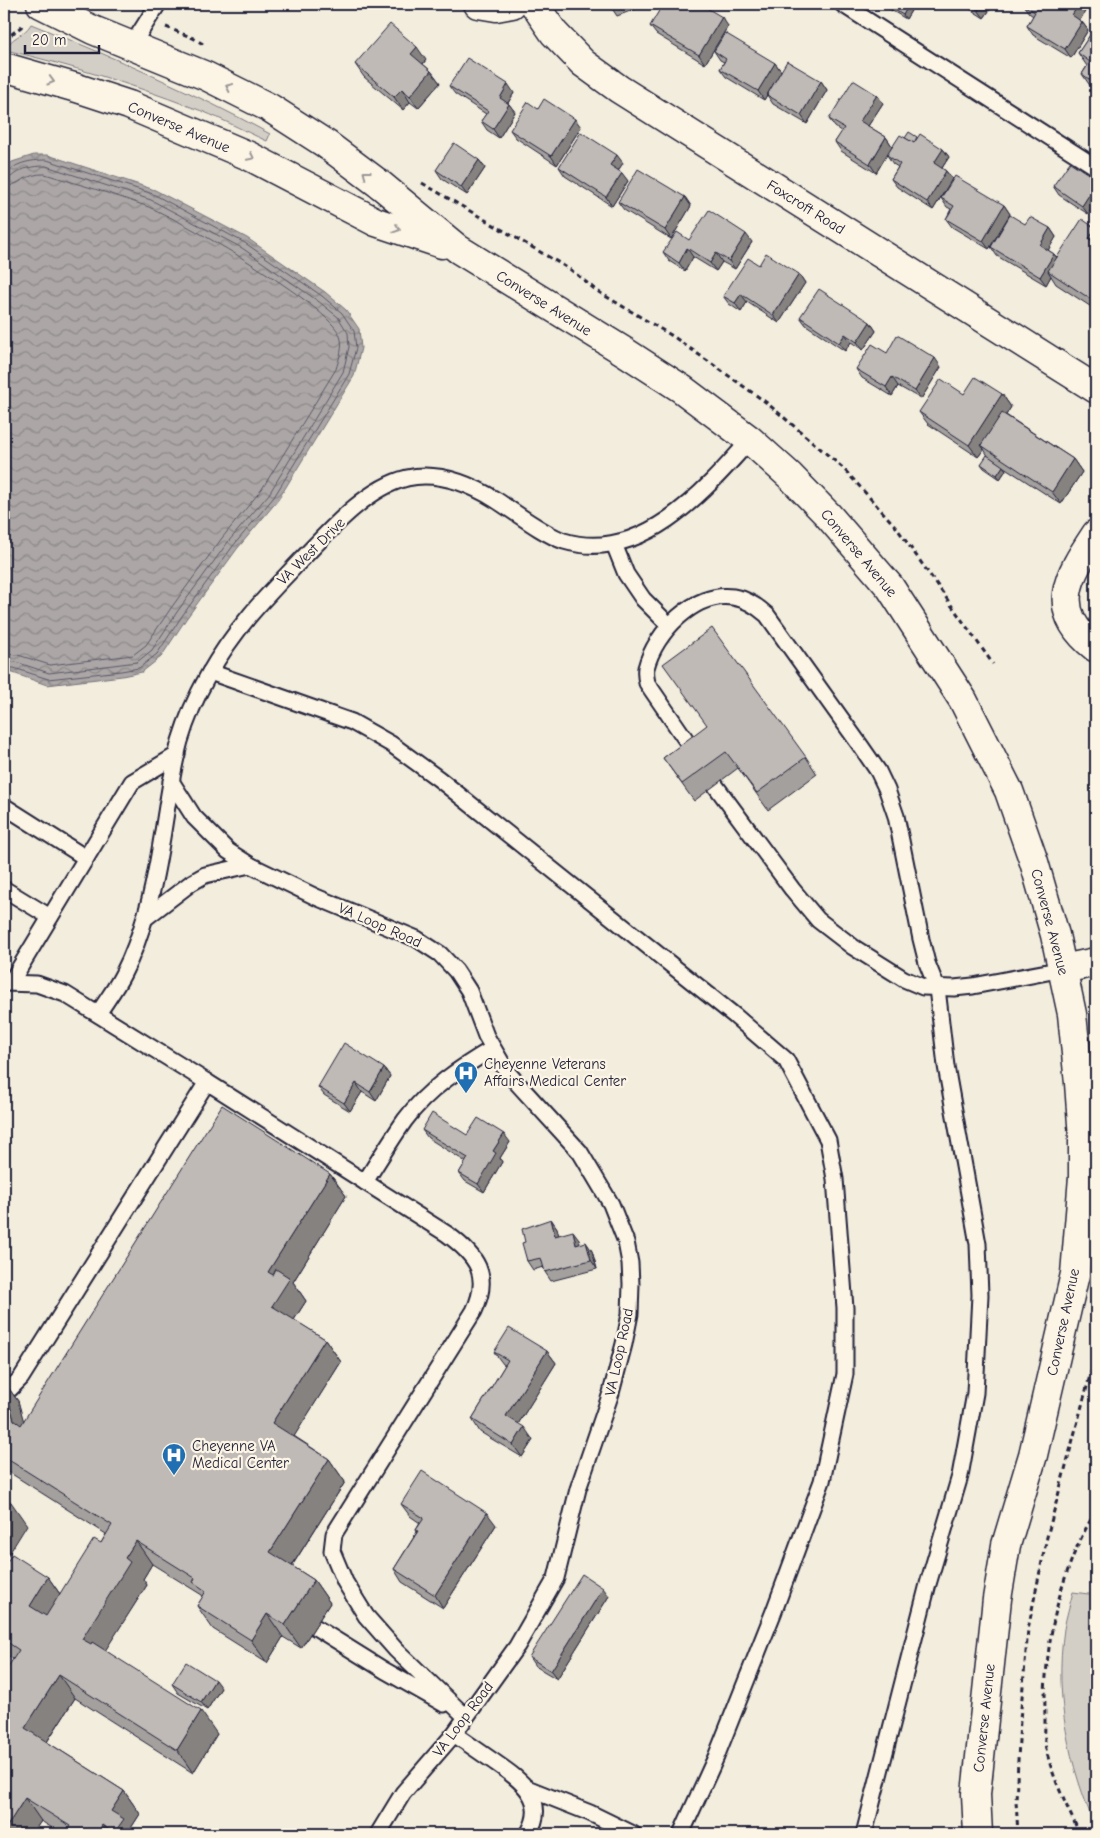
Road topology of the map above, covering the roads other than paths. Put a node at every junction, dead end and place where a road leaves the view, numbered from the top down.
1 (158, 4) edge
2 (478, 4) edge
3 (512, 4) edge
4 (534, 4) edge
5 (842, 4) edge
6 (34, 11) edge
7 (132, 45) junction
8 (4, 67) edge
9 (1096, 167) edge
10 (458, 249) junction
11 (1096, 389) edge
12 (750, 440) junction
13 (1096, 534) edge
14 (614, 544) junction
15 (669, 625) junction
16 (1096, 648) edge
17 (210, 672) junction
18 (177, 755) junction
19 (698, 757) edge
20 (171, 781) junction
21 (715, 785) edge
22 (4, 806) edge
23 (86, 858) junction
24 (250, 865) junction
25 (4, 889) edge
26 (50, 917) junction
27 (144, 919) junction
28 (1096, 962) edge
29 (1063, 969) junction
30 (7, 983) edge
31 (937, 988) junction
32 (98, 1014) junction
33 (492, 1049) junction
34 (206, 1082) junction
35 (365, 1182) junction
36 (4, 1390) edge
37 (315, 1627) dead end
38 (466, 1717) junction
39 (454, 1734) junction
40 (527, 1788) junction
41 (378, 1834) edge
42 (528, 1834) edge
43 (633, 1834) edge
44 (681, 1834) edge
45 (864, 1834) edge
46 (978, 1834) edge

1 - 7 lane
2 - 3 main road
4 - 11 main road, Foxcroft Road
5 - 9 lane
6 - 7 main road, Converse Avenue
10 -> 7 main road, Converse Avenue
8 -> 10 main road, Converse Avenue
10 - 12 main road, Converse Avenue
12 - 14 lane, VA West Drive
12 - 29 main road, Converse Avenue
13 - 16 main road
14 - 15 lane
14 - 17 lane, VA West Drive
15 - 19 lane
15 - 31 lane
17 - 18 lane, VA West Drive
17 - 44 lane
18 - 20 lane, VA West Drive
18 - 23 lane
20 - 24 lane, VA Loop Road
20 - 27 lane, VA West Drive
21 - 31 lane
22 - 23 lane
23 - 26 lane
24 - 27 lane
24 - 33 lane, VA Loop Road
25 - 26 lane
26 - 30 lane
27 - 32 lane, VA West Drive
28 - 29 main road
29 - 31 lane
29 - 46 main road, Converse Avenue
30 - 32 lane
31 - 45 lane
32 - 34 lane
33 - 35 lane
33 - 38 lane, VA Loop Road
34 - 35 lane
34 - 36 lane
35 - 38 lane
37 - 38 lane
38 - 39 lane, VA Loop Road
39 - 40 lane
39 - 41 lane, VA Loop Road
40 - 42 lane
40 - 43 lane

